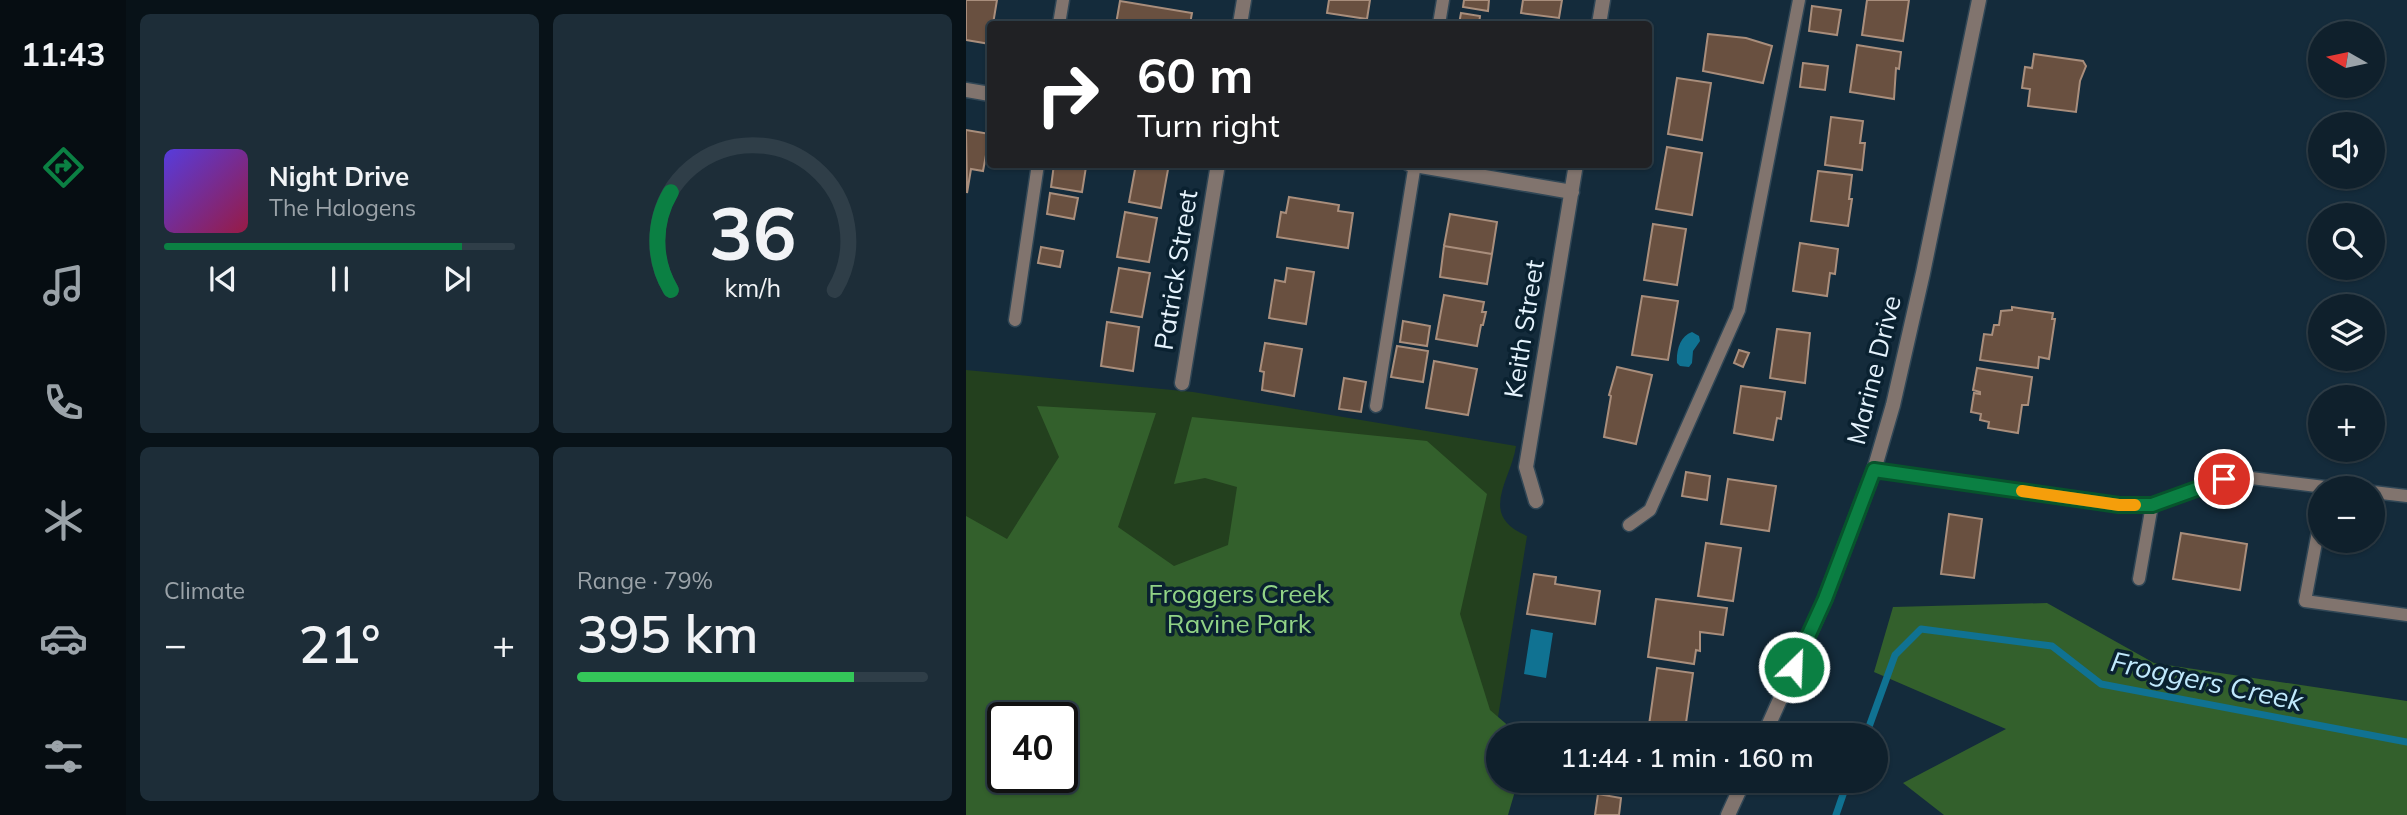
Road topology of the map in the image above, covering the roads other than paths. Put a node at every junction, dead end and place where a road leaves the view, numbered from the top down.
1 (1063, 0) edge
2 (1244, 0) edge
3 (1443, 0) edge
4 (1603, 0) edge
5 (1799, 0) edge
6 (1979, 0) edge
7 (1060, 21) edge
8 (1240, 21) edge
9 (1440, 21) edge
10 (1600, 21) edge
11 (966, 90) edge
12 (987, 94) edge
13 (1037, 168) edge
14 (1217, 168) edge
15 (1413, 168) edge
16 (1431, 168) edge
17 (1575, 168) edge
18 (1572, 192) junction
19 (1015, 320) dead end
20 (1182, 383) dead end
21 (1376, 406) dead end
22 (1874, 470) junction
23 (2308, 486) edge
24 (2385, 493) edge
25 (2407, 496) edge
26 (1536, 501) dead end
27 (2152, 505) junction
28 (1629, 525) dead end
29 (2314, 553) edge
30 (2138, 579) dead end
31 (2407, 615) edge
32 (1769, 723) edge
33 (1738, 793) edge
34 (1728, 815) edge

1 - 7 lane
2 - 8 street
3 - 9 lane
4 - 10 street
5 - 28 lane
6 - 22 street, Marine Drive
11 - 12 street
13 - 19 lane
14 - 20 street, Patrick Street
15 - 21 lane
16 - 18 street
17 - 18 street, Keith Street
18 - 26 street, Keith Street
22 - 27 lane
22 - 32 street, Marine Drive
23 - 27 lane
24 - 25 lane
27 - 30 lane
29 - 31 lane
33 - 34 street

